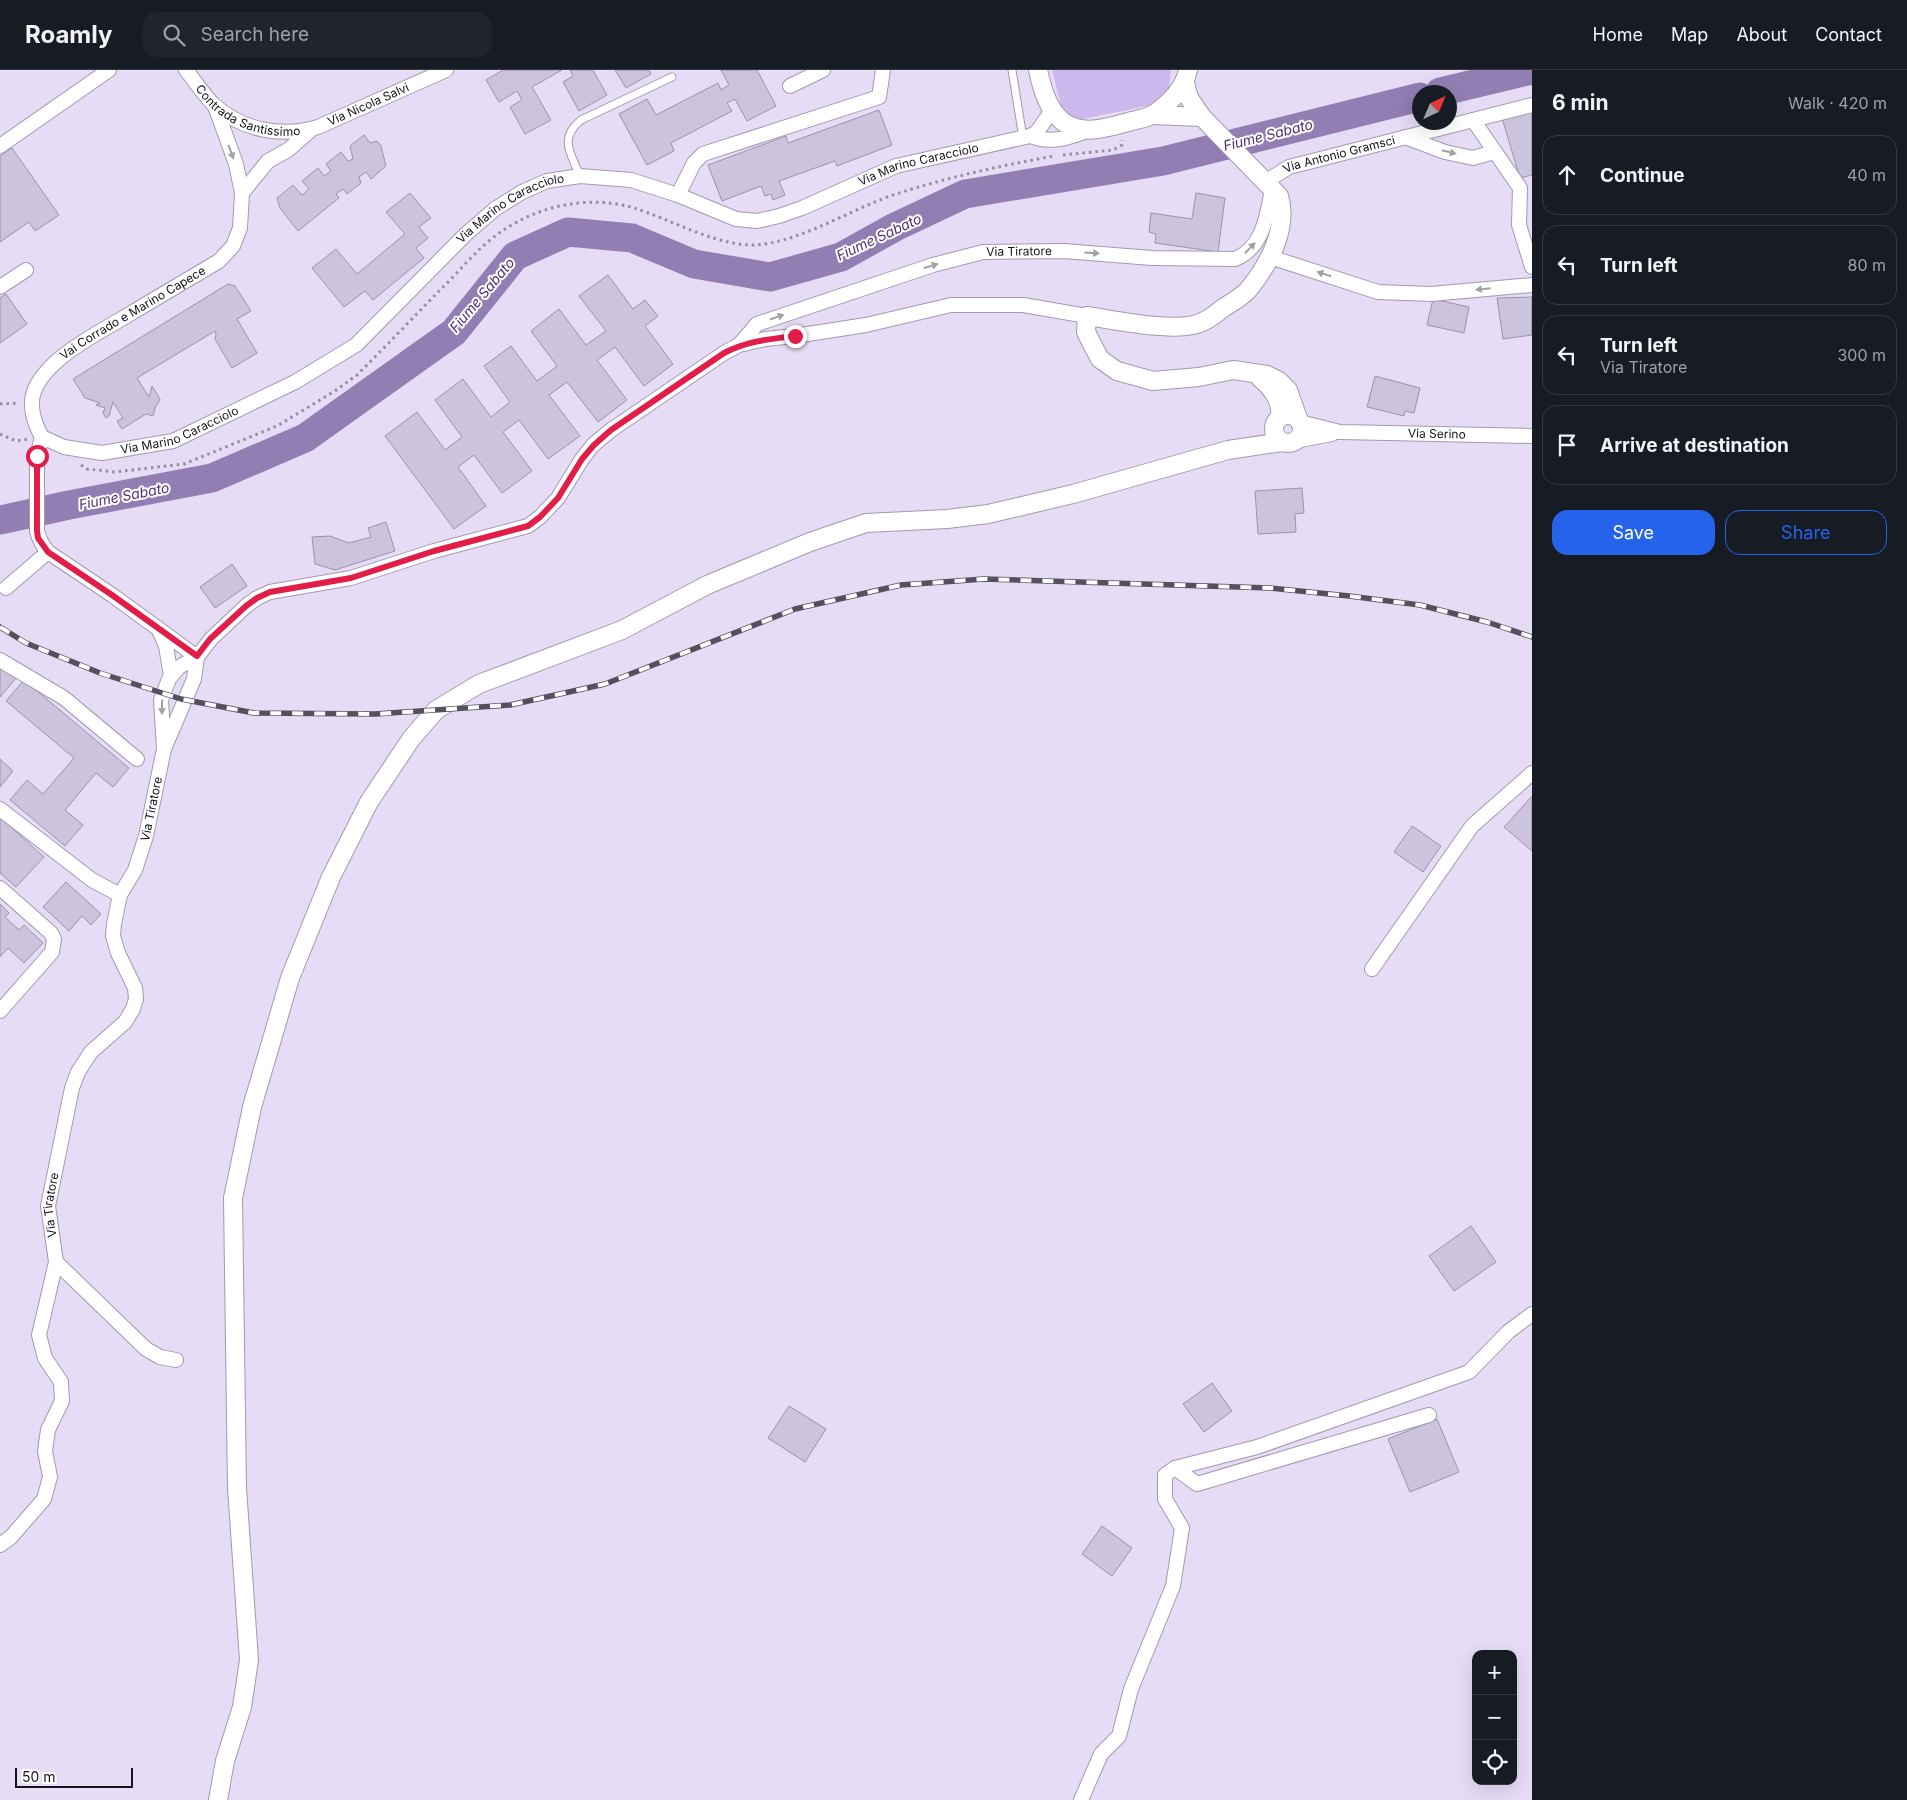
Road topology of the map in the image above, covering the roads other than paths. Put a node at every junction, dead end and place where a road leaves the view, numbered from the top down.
1 (109, 70) edge
2 (186, 70) edge
3 (446, 70) edge
4 (823, 70) edge
5 (883, 70) edge
6 (1012, 70) edge
7 (1038, 70) edge
8 (1186, 76) edge
9 (672, 77) dead end
10 (790, 86) dead end
11 (1532, 105) edge
12 (216, 106) junction
13 (1052, 110) junction
14 (1152, 115) junction
15 (1202, 117) junction
16 (1473, 120) junction
17 (315, 128) junction
18 (1092, 129) junction
19 (278, 132) junction
20 (1026, 137) junction
21 (1405, 137) junction
22 (0, 146) edge
23 (1494, 152) junction
24 (277, 156) junction
25 (580, 176) junction
26 (1268, 185) junction
27 (242, 193) junction
28 (678, 196) junction
29 (1526, 197) edge
30 (1270, 257) junction
31 (1532, 267) edge
32 (26, 270) dead end
33 (1532, 285) edge
34 (0, 287) edge
35 (1087, 316) junction
36 (739, 345) junction
37 (1256, 374) junction
38 (1299, 421) junction
39 (1283, 432) junction
40 (1340, 432) junction
41 (1532, 436) edge
42 (42, 437) junction
43 (48, 552) junction
44 (6, 588) dead end
45 (157, 628) junction
46 (197, 656) junction
47 (0, 660) edge
48 (171, 676) junction
49 (164, 749) junction
50 (136, 759) dead end
51 (1532, 773) edge
52 (0, 809) edge
53 (0, 888) edge
54 (120, 895) junction
55 (1372, 968) dead end
56 (0, 1011) edge
57 (56, 1262) junction
58 (1532, 1314) edge
59 (176, 1360) dead end
60 (1429, 1415) dead end
61 (1175, 1468) junction
62 (0, 1545) edge
63 (218, 1800) edge
64 (1081, 1800) edge

1 - 22 street
2 - 12 street, Contrada Santissimo
3 - 17 street, Via Nicola Salvi
4 - 10 street
5 - 28 street
6 - 20 lane
7 - 13 street
8 - 14 street
8 - 15 street
9 - 25 lane
11 - 16 street, Via Antonio Gramsci
12 - 19 street, Contrada Santissimo
12 -> 27 street, Vai Corrado e Marino Capece
13 - 18 street
13 - 20 street
14 - 15 street
14 - 18 street
15 - 26 street
16 - 21 street, Via Antonio Gramsci
16 - 23 street
17 - 19 street, Contrada Santissimo
17 - 24 street
18 - 20 street
19 - 24 street
20 - 28 street, Via Marino Caracciolo
21 -> 23 street
21 - 26 street, Via Antonio Gramsci
23 - 29 street
24 - 27 street
25 - 28 street, Via Marino Caracciolo
25 - 42 street, Via Marino Caracciolo
26 - 30 street
36 -> 26 street, Via Tiratore
27 - 42 street, Vai Corrado e Marino Capece
29 - 31 street
33 -> 30 street
30 - 35 street
32 - 34 street
35 - 36 street, Via Tiratore
35 - 37 street
36 - 46 street, Via Tiratore
37 - 38 street
37 - 39 street
38 - 39 street
38 - 40 street, Via Serino
39 - 40 street, Via Serino
39 - 63 street
40 - 41 street, Via Serino
42 - 43 street
43 - 44 street
43 - 45 street
45 - 46 street
45 - 48 street
46 - 48 street, Via Tiratore
46 - 49 street, Via Tiratore
47 - 50 street
48 -> 49 street, Via Tiratore
49 - 54 street, Via Tiratore
51 - 55 street
52 - 54 street
53 - 56 street
54 - 57 street, Via Tiratore
57 - 59 street
57 - 62 street, Via Tiratore
58 - 61 street
60 - 61 street
61 - 64 street

